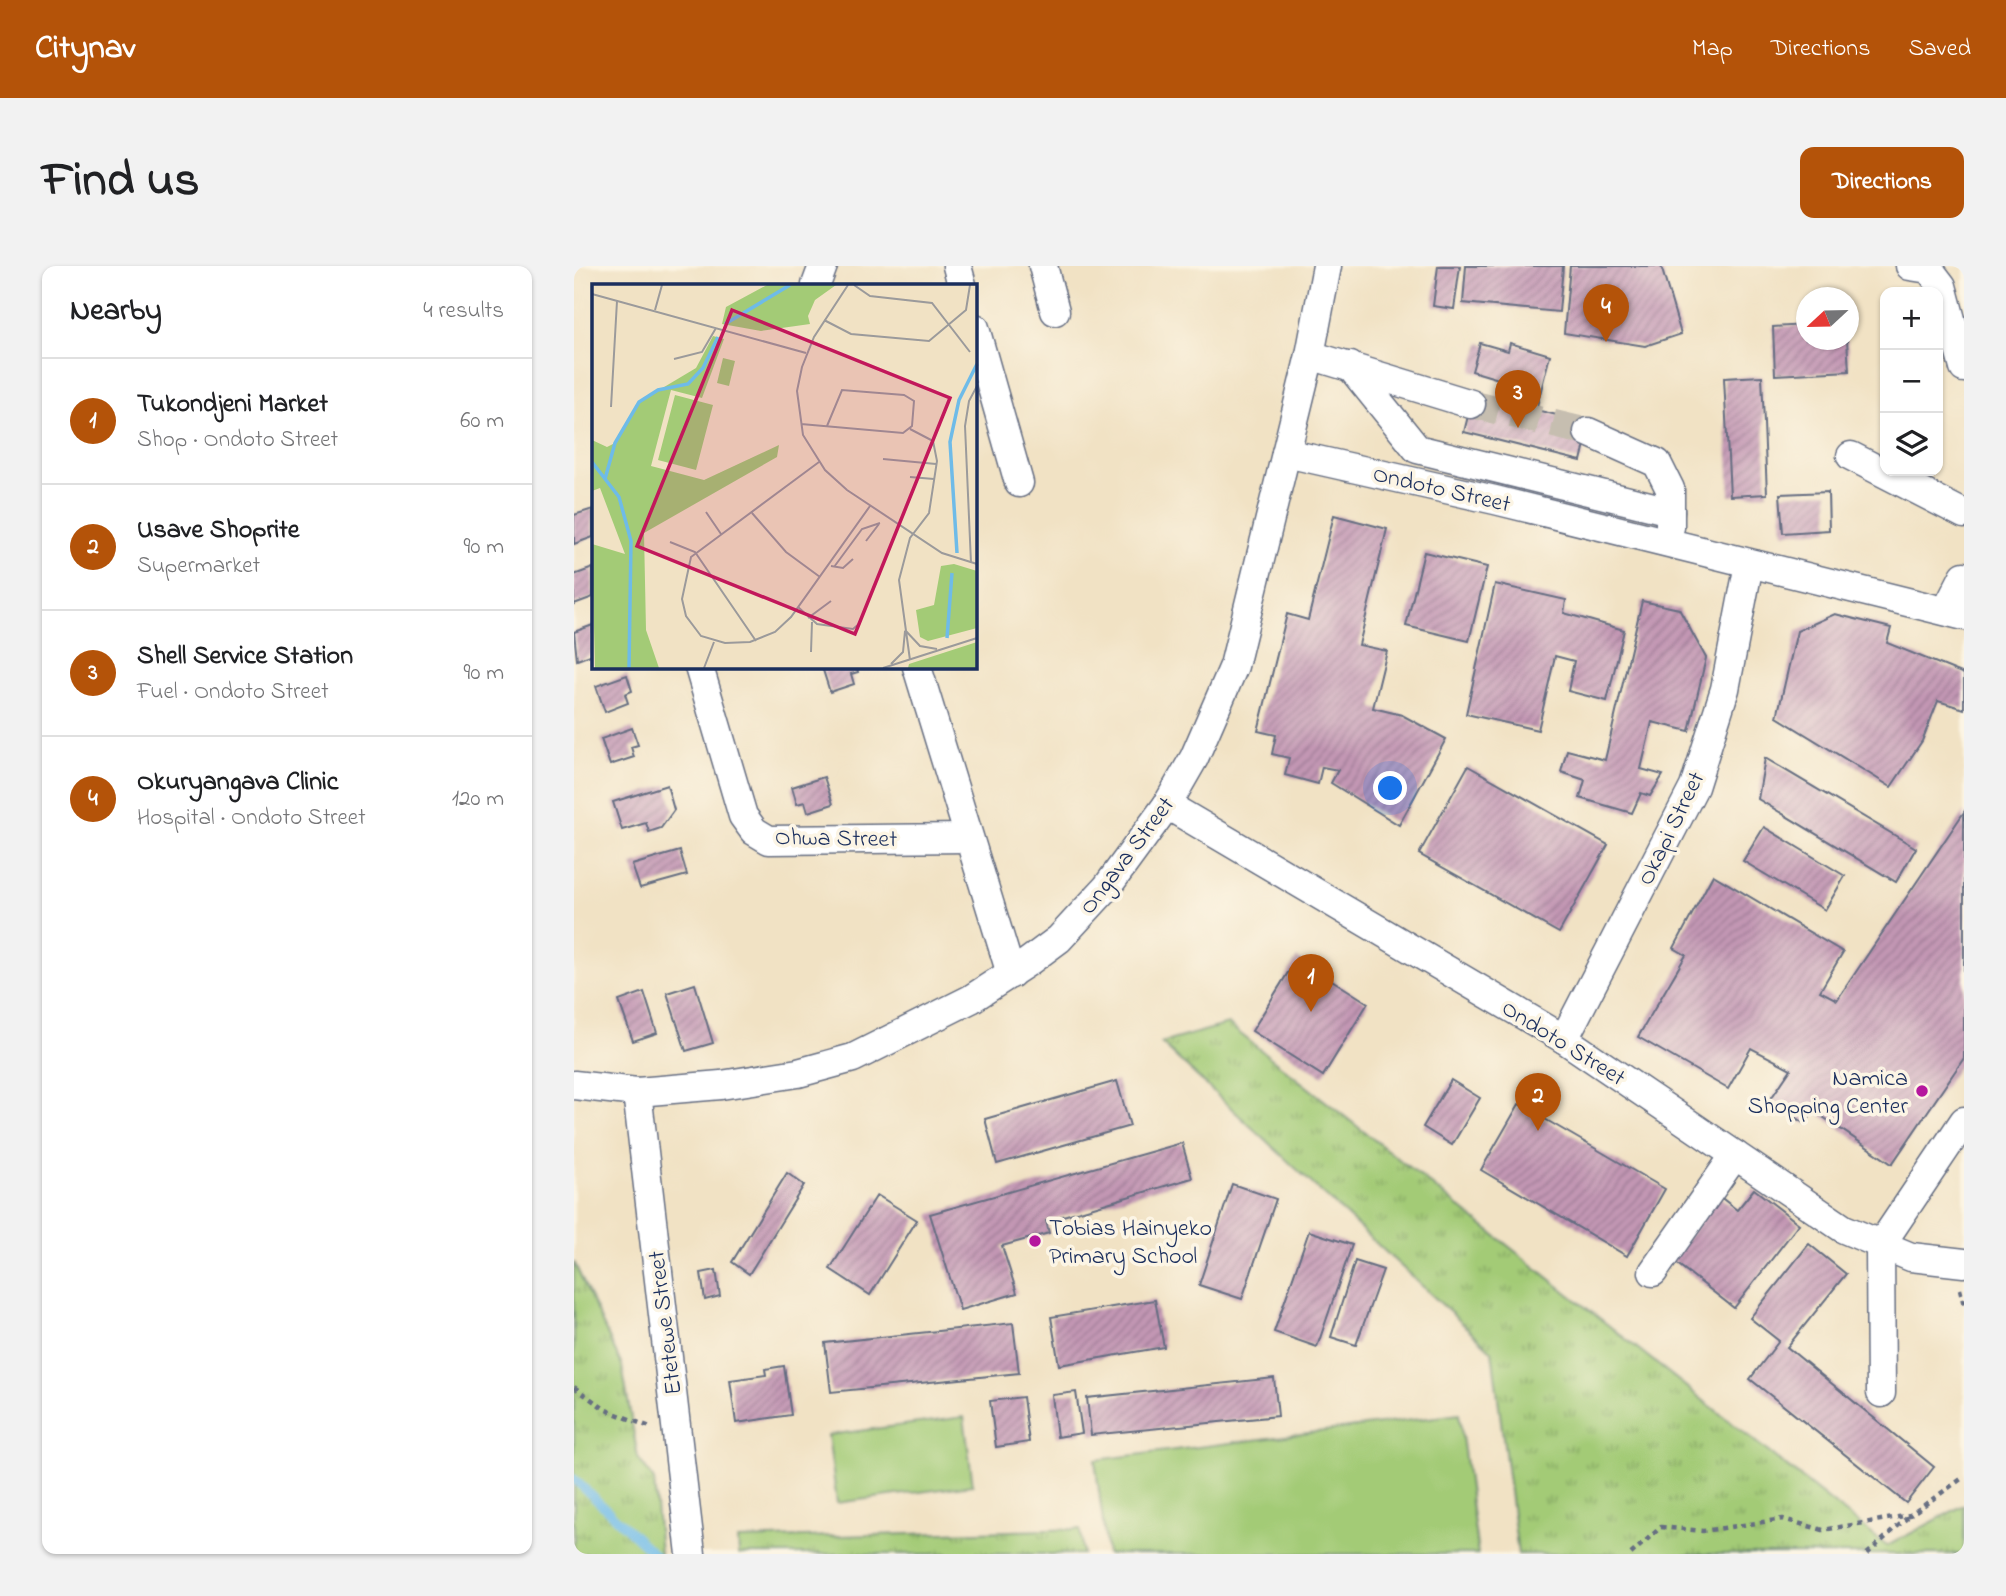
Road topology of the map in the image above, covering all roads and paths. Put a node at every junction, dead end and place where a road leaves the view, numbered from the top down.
1 (823, 266) edge
2 (957, 266) edge
3 (1043, 266) edge
4 (1327, 266) edge
5 (1910, 266) edge
6 (816, 284) edge
7 (962, 284) edge
8 (1055, 311) dead end
9 (976, 332) edge
10 (1310, 355) junction
11 (1350, 366) junction
12 (1964, 368) edge
13 (1471, 404) tunnel mouth
14 (1588, 432) tunnel mouth
15 (1286, 453) junction
16 (1851, 456) dead end
17 (1501, 470) junction
18 (1019, 483) dead end
19 (1495, 500) junction
20 (1670, 511) junction
21 (1964, 514) edge
22 (1671, 544) junction
23 (1749, 564) junction
24 (1964, 576) edge
25 (1955, 613) edge
26 (699, 668) edge
27 (917, 668) edge
28 (1167, 805) junction
29 (968, 838) junction
30 (1011, 974) junction
31 (1564, 1039) junction
32 (574, 1085) edge
33 (638, 1092) junction
34 (1964, 1121) edge
35 (1735, 1154) junction
36 (1880, 1246) junction
37 (1964, 1263) edge
38 (1653, 1272) dead end
39 (574, 1387) edge
40 (1881, 1393) dead end
41 (677, 1437) junction
42 (1964, 1477) edge
43 (1910, 1516) junction
44 (691, 1554) edge
45 (1631, 1554) edge
46 (1867, 1554) edge

1 - 6 street
2 - 7 street
3 - 8 street
4 - 10 street, Ongava Street
5 - 12 street
9 - 18 street
10 - 11 street
10 - 15 street, Ongava Street
11 - 13 street
11 - 17 street
14 - 20 street
15 - 19 street, Ondoto Street
15 - 28 street, Ongava Street
16 - 21 street
17 - 19 street
17 - 20 street
19 - 22 street, Ondoto Street
20 - 22 street
22 - 23 street, Ondoto Street
23 - 25 street, Ondoto Street
23 - 31 street, Okapi Street
24 - 25 street
26 - 29 street, Ohwa Street
27 - 29 street
28 - 30 street, Ongava Street
28 - 31 street, Ondoto Street
29 - 30 street
30 - 33 street, Ongava Street
31 - 35 street, Ondoto Street
32 - 33 street, Ongava Street
33 - 41 street, Etetewe Street
34 - 36 street
35 - 36 street, Ondoto Street
35 - 38 street
36 - 37 street, Ondoto Street
36 - 40 street
39 - 41 path
41 - 44 street, Etetewe Street
42 - 43 path
43 - 45 path
43 - 46 path

